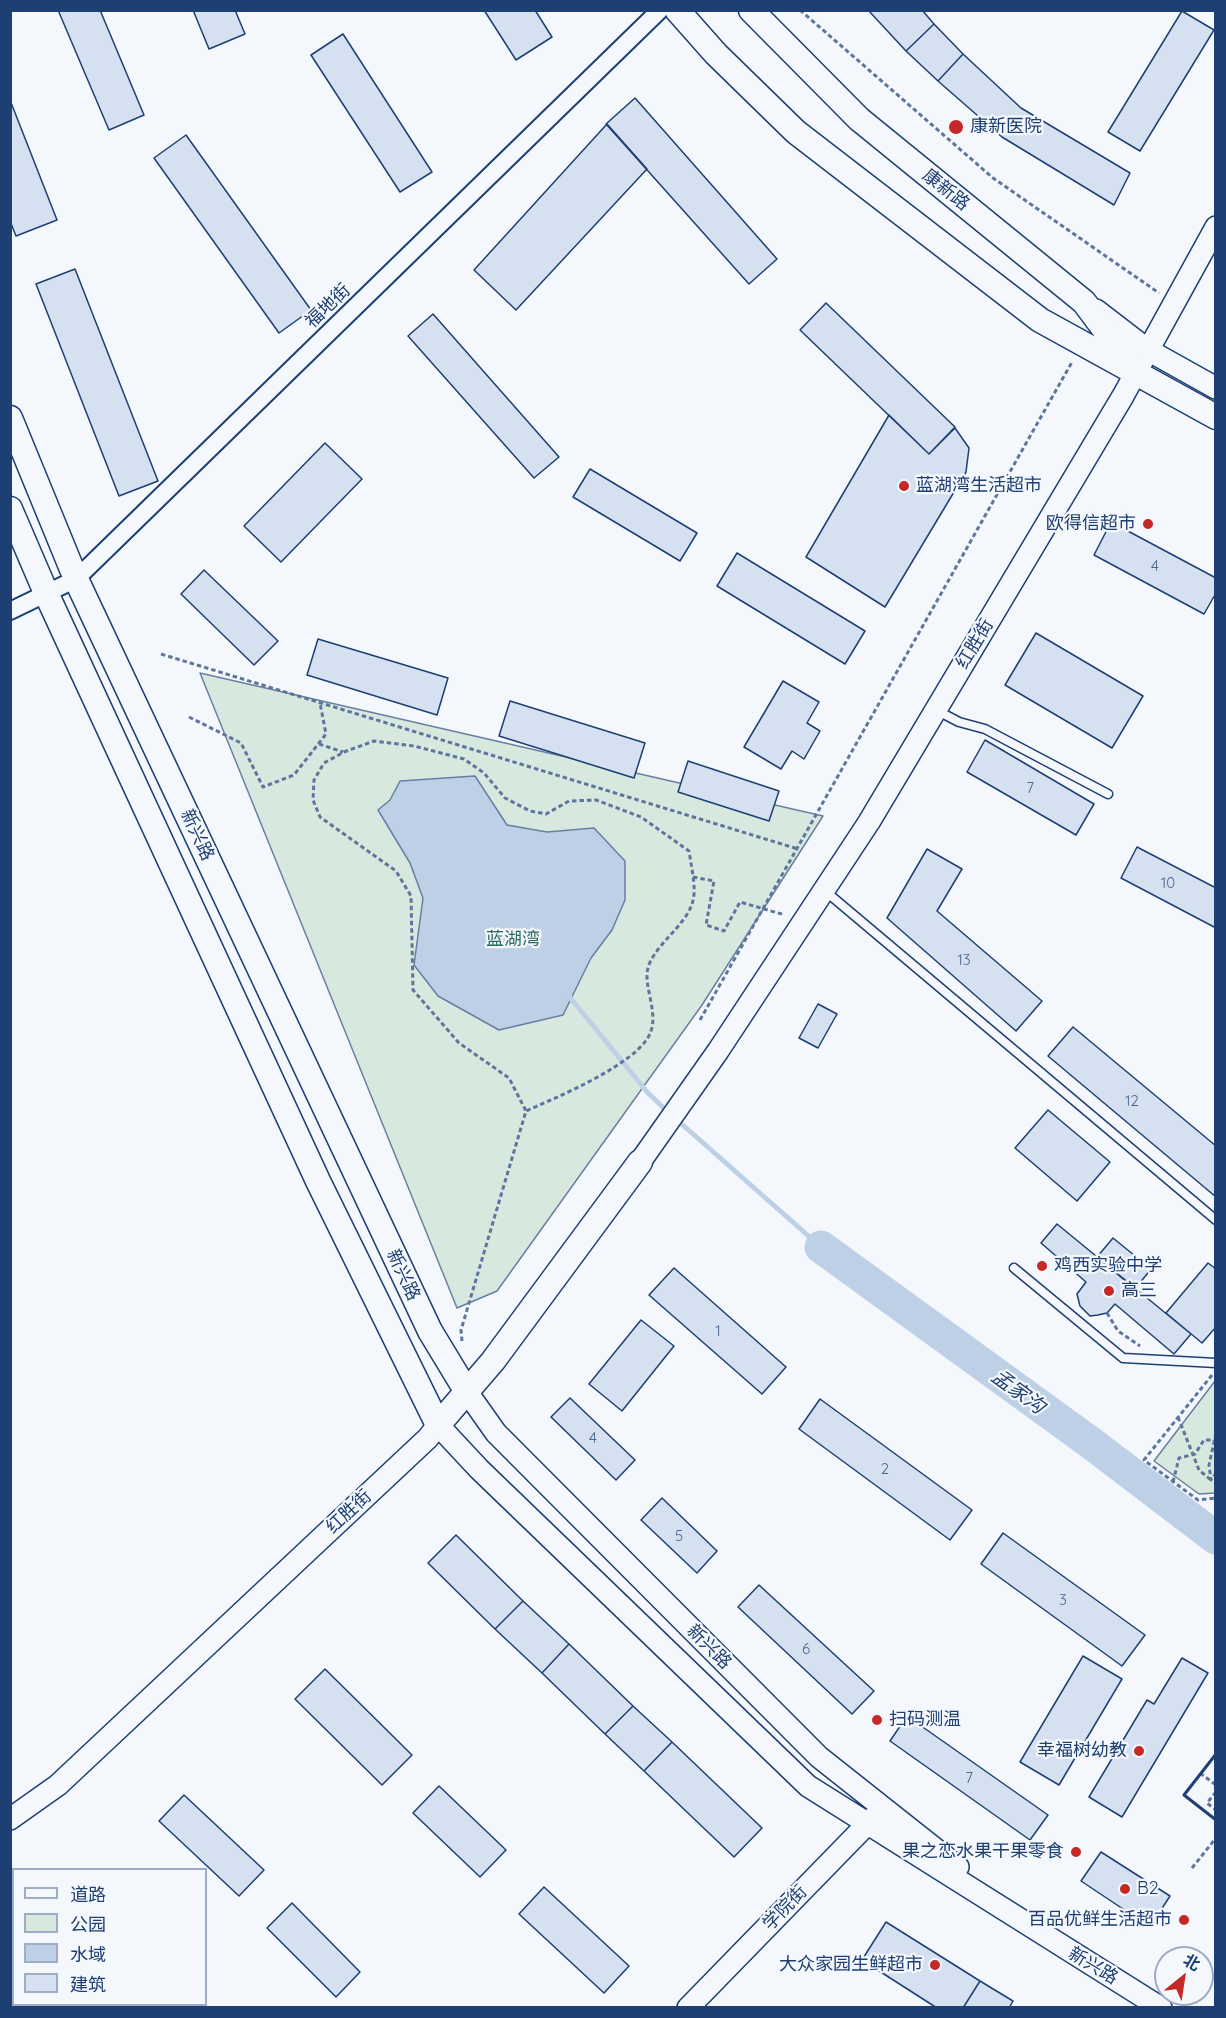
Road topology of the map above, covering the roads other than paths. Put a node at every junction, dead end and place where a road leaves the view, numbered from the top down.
1 (660, 10) edge
2 (677, 10) edge
3 (752, 10) edge
4 (1215, 227) edge
5 (1084, 302) junction
6 (1148, 350) junction
7 (1136, 371) junction
8 (1215, 388) edge
9 (1215, 417) edge
10 (10, 418) edge
11 (10, 509) edge
12 (76, 579) junction
13 (47, 595) junction
14 (10, 611) edge
15 (936, 710) junction
16 (1108, 794) dead end
17 (824, 890) junction
18 (640, 1162) joint
19 (1215, 1220) edge
20 (1014, 1268) dead end
21 (1215, 1363) edge
22 (467, 1392) junction
23 (438, 1425) junction
24 (882, 1807) junction
25 (10, 1819) edge
26 (868, 1824) junction
27 (1056, 1944) junction
28 (688, 2007) edge
29 (1161, 2007) edge

1 - 12 street, 福地街
2 - 7 main road
3 - 5 main road, 康新路
4 - 6 street, 红胜街
5 - 6 street
5 - 7 main road, 康新路
6 - 7 street, 红胜街
6 - 8 street
7 - 9 main road
7 - 15 street, 红胜街
10 - 12 main road, 新兴路
11 - 13 main road, 新兴路
12 - 13 street, 福地街
12 - 22 main road, 新兴路
13 - 14 street, 福地街
13 - 23 main road, 新兴路
15 - 16 lane
15 - 17 street, 红胜街
17 - 18 street, 红胜街
17 - 19 lane
18 - 22 main road, 红胜街
20 - 21 lane
22 - 23 main road, 红胜街
22 - 24 street, 新兴路
23 - 25 street, 红胜街
23 - 26 street, 新兴路
24 - 26 street, 学院街
24 - 27 street, 新兴路
26 - 27 street, 新兴路
26 - 28 street, 学院街
27 - 29 street, 新兴路

